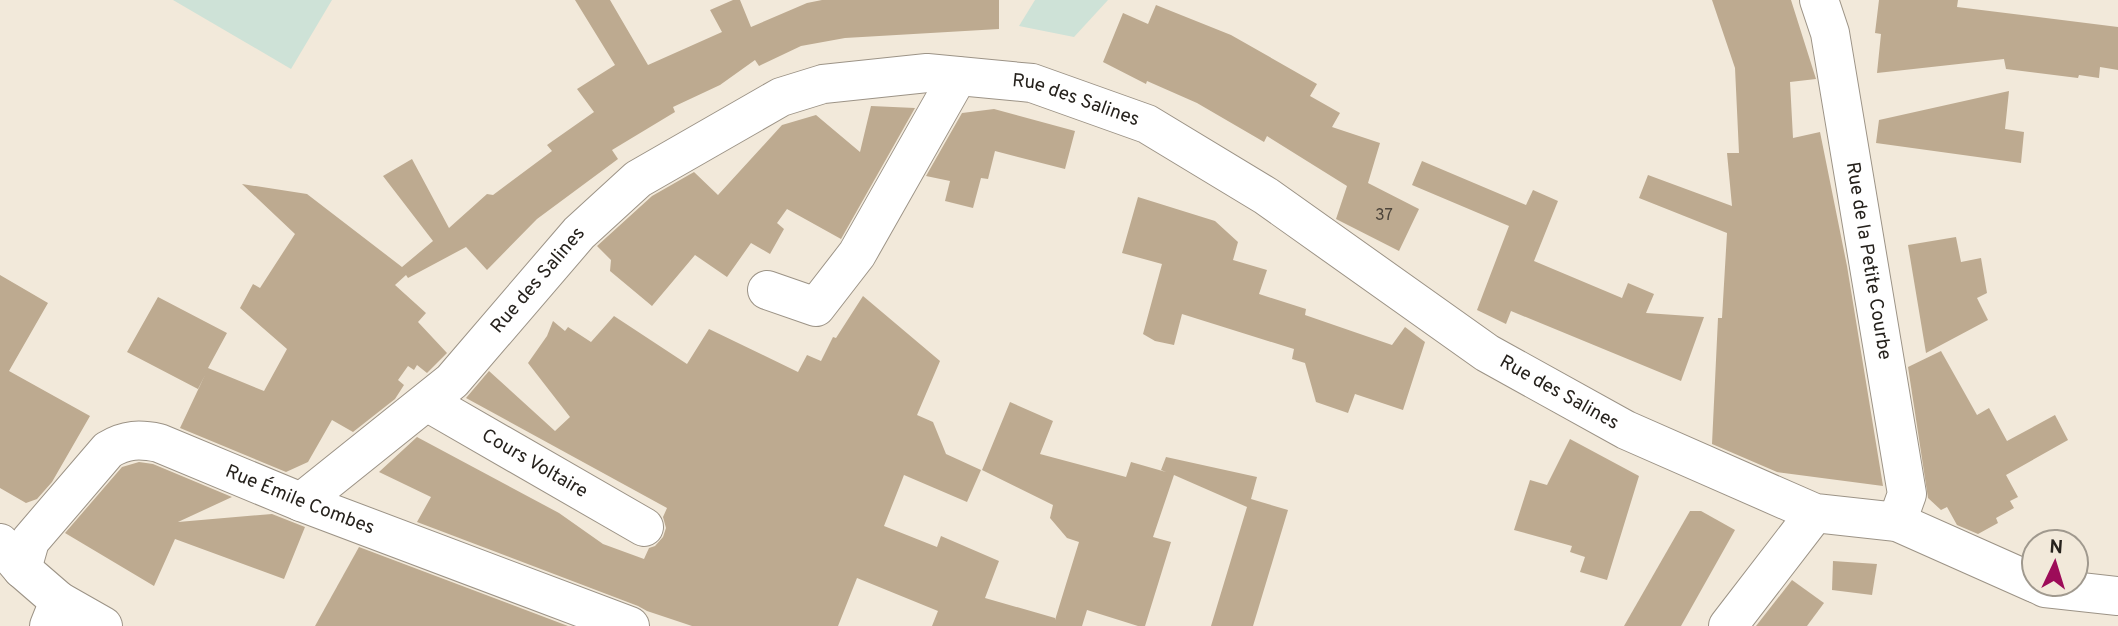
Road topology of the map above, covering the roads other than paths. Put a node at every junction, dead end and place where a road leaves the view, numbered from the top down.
1 (1819, 0) edge
2 (958, 76) junction
3 (767, 290) dead end
4 (427, 402) junction
5 (301, 502) junction
6 (1815, 513) junction
7 (1897, 522) junction
8 (643, 527) dead end
9 (7, 558) edge
10 (2020, 576) edge
11 (2090, 593) edge
12 (2118, 596) edge
13 (54, 614) edge
14 (103, 626) edge
15 (630, 626) edge
16 (1728, 626) edge

1 - 7 street, Rue de la Petite Courbe
2 - 3 street
2 - 4 street, Rue des Salines
2 - 6 street, Rue des Salines
4 - 5 street, Rue des Salines
4 - 8 street, Cours Voltaire
5 - 9 street, Rue Émile Combes
5 - 15 street, Rue Émile Combes
6 - 7 street, Rue des Salines
6 - 16 street
7 - 10 street, Rue des Salines
9 - 13 street
11 - 12 street, Rue des Salines
13 - 14 street

